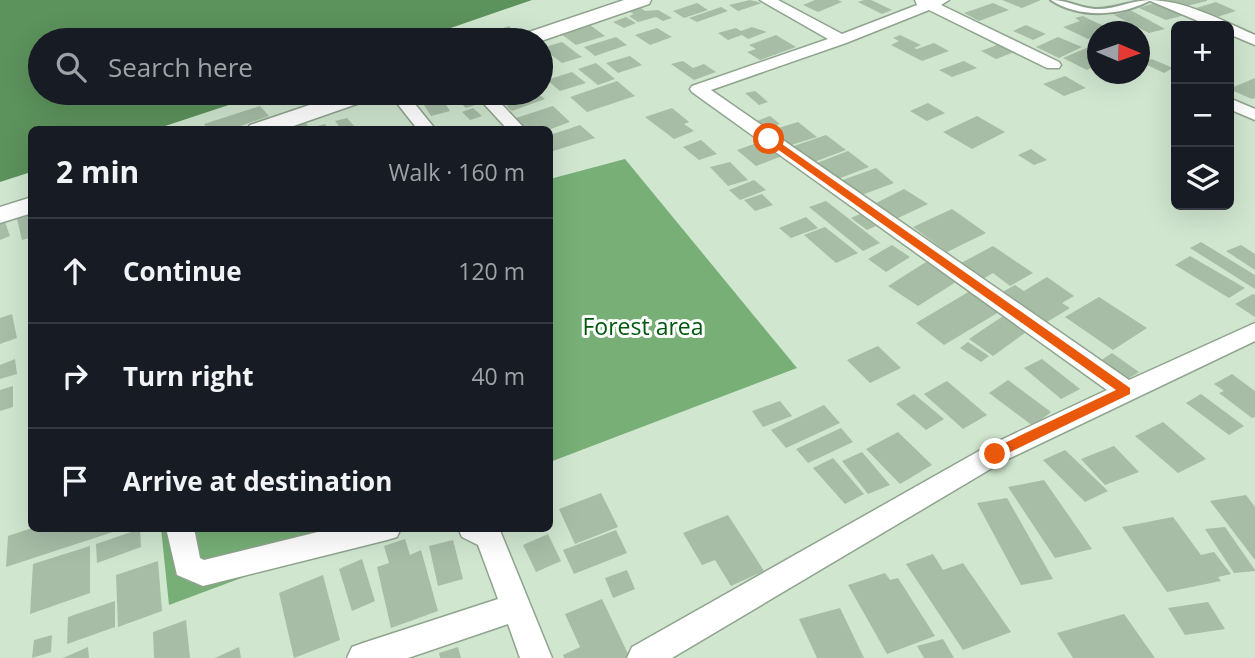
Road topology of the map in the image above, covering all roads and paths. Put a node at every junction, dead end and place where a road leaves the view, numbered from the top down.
1 (642, 0) edge
2 (767, 0) edge
3 (1055, 0) edge
4 (1147, 0) edge
5 (1155, 0) edge
6 (930, 2) edge
7 (1210, 21) edge
8 (553, 30) edge
9 (1234, 31) edge
10 (841, 40) junction
11 (1255, 40) edge
12 (1053, 65) dead end
13 (331, 105) edge
14 (407, 105) edge
15 (494, 105) edge
16 (1234, 105) edge
17 (1255, 115) edge
18 (270, 126) edge
19 (425, 126) edge
20 (514, 126) edge
21 (28, 206) edge
22 (0, 215) edge
23 (1255, 331) edge
24 (1125, 391) junction
25 (181, 532) edge
26 (371, 532) edge
27 (480, 532) edge
28 (517, 607) junction
29 (363, 658) edge
30 (536, 658) edge
31 (643, 658) edge

1 - 8 street
2 - 10 street
3 - 4 lane
5 - 7 street
6 - 10 street
6 - 12 street
9 - 11 street
10 - 24 street
13 - 18 street
14 - 19 street
15 - 20 street
16 - 17 street
21 - 22 street
23 - 24 street
24 - 31 street
25 - 26 street
27 - 28 street
28 - 29 street
28 - 30 street

